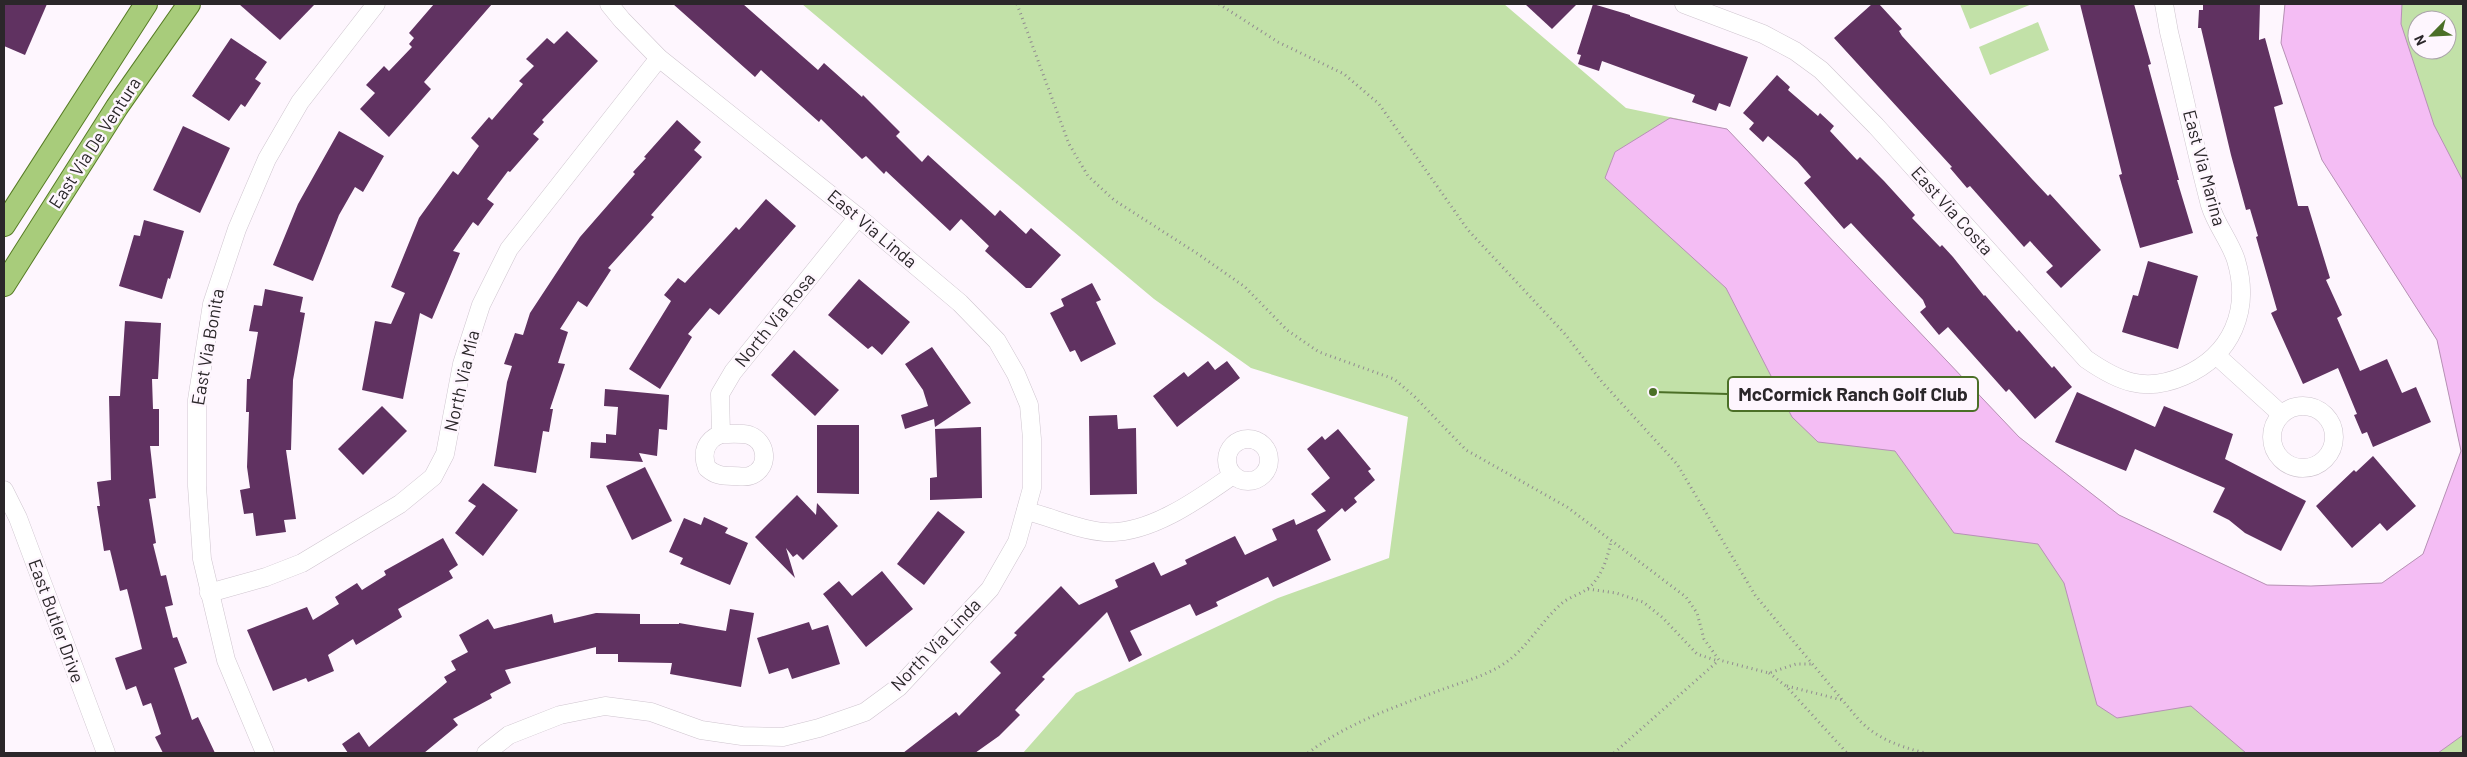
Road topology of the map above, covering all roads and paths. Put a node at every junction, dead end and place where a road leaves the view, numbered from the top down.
1 (146, 4) edge
2 (189, 4) edge
3 (376, 4) edge
4 (608, 4) edge
5 (1018, 4) edge
6 (1219, 4) edge
7 (2164, 4) edge
8 (1695, 5) edge
9 (659, 58) junction
10 (858, 217) junction
11 (4, 225) edge
12 (4, 285) edge
13 (2217, 356) junction
14 (2281, 414) dead end
15 (721, 434) dead end
16 (1233, 475) dead end
17 (4, 490) edge
18 (1026, 511) junction
19 (1611, 540) junction
20 (1588, 589) junction
21 (209, 593) junction
22 (1718, 660) junction
23 (1812, 664) junction
24 (1769, 673) junction
25 (1786, 686) junction
26 (1842, 700) junction
27 (106, 753) edge
28 (264, 753) edge
29 (486, 753) edge
30 (1308, 753) edge
31 (1614, 753) edge
32 (1846, 753) edge
33 (1925, 753) edge

1 - 11 main road, East Via De Ventura
2 - 12 main road, East Via De Ventura
3 - 21 street, East Via Bonita
4 - 9 street, East Via Linda
5 - 19 path
6 - 23 path
7 - 13 street, East Via Marina
8 - 13 street, East Via Costa
9 - 10 street, East Via Linda
9 - 21 street, North Via Mia
10 - 15 street, North Via Rosa
10 - 18 street, East Via Linda
13 - 14 street
16 - 18 street
17 - 27 street, East Butler Drive
18 - 29 street, North Via Linda
19 - 20 path
19 - 22 path
20 - 22 path
20 - 30 path
21 - 28 street, East Via Bonita
22 - 24 path
22 - 31 path
23 - 24 path
23 - 26 path
24 - 25 path
25 - 26 path
25 - 32 path
26 - 33 path

